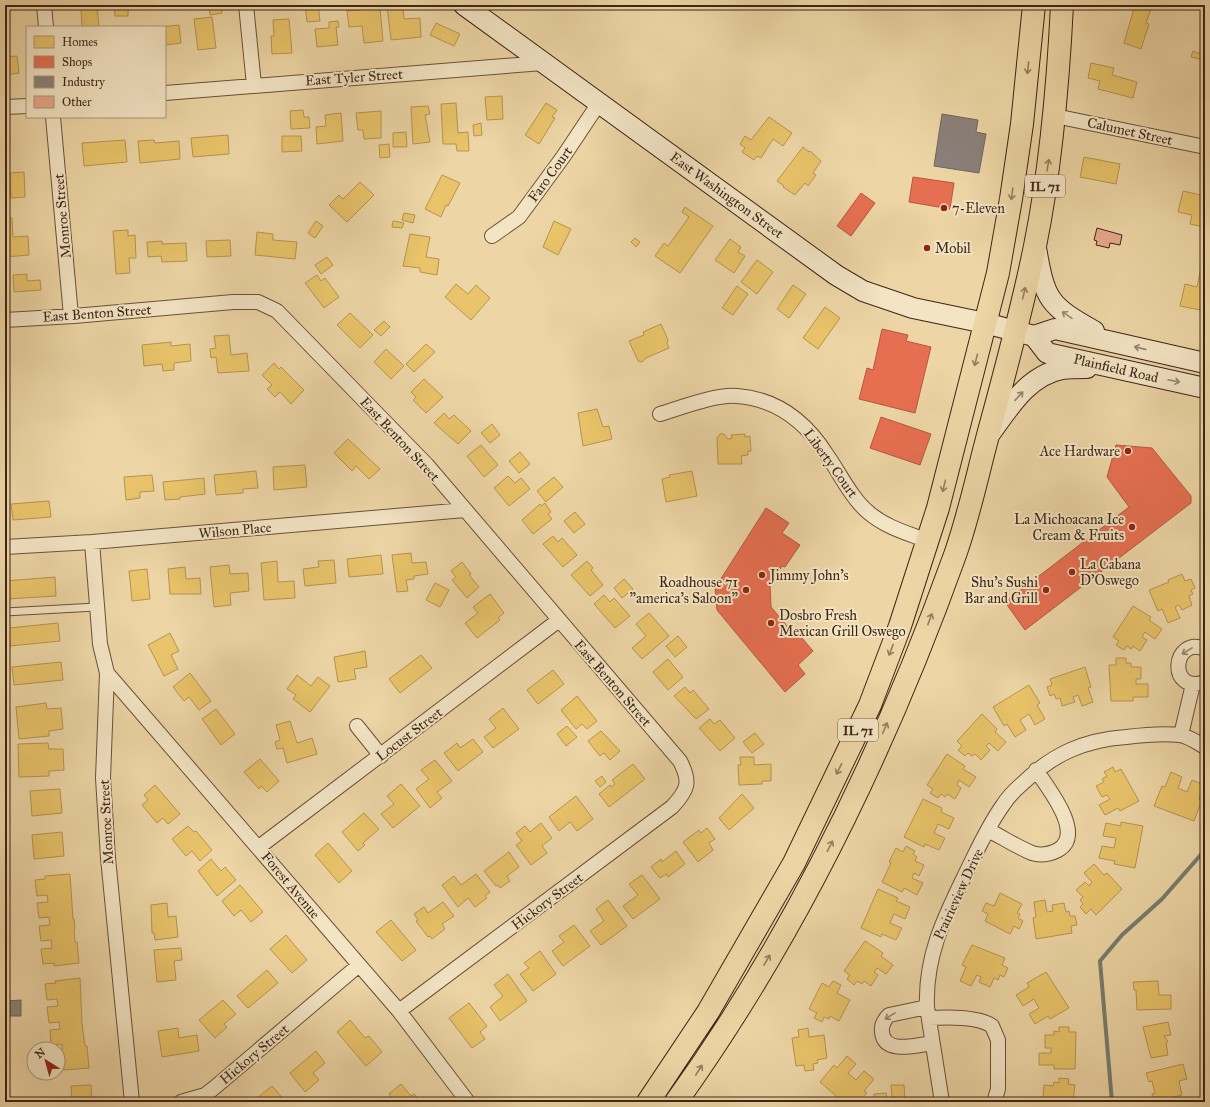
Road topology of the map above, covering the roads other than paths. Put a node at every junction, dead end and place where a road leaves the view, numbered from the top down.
1 (44, 5) edge
2 (246, 5) edge
3 (466, 5) edge
4 (1034, 5) edge
5 (1062, 5) edge
6 (46, 26) edge
7 (543, 62) junction
8 (254, 85) junction
9 (166, 93) edge
10 (599, 103) junction
11 (26, 106) edge
12 (5, 107) edge
13 (1055, 116) junction
14 (53, 118) edge
15 (1205, 147) edge
16 (492, 236) dead end
17 (1035, 246) junction
18 (71, 316) junction
19 (5, 320) edge
20 (985, 322) junction
21 (1025, 334) junction
22 (1113, 342) junction
23 (1205, 363) edge
24 (1107, 367) junction
25 (1205, 388) edge
26 (660, 414) dead end
27 (987, 438) junction
28 (464, 510) junction
29 (928, 541) junction
30 (92, 542) junction
31 (5, 547) edge
32 (96, 607) junction
33 (5, 612) edge
34 (559, 620) junction
35 (1205, 649) edge
36 (107, 673) junction
37 (1199, 683) edge
38 (357, 726) dead end
39 (1181, 735) junction
40 (1205, 747) edge
41 (380, 756) junction
42 (1036, 770) junction
43 (687, 784) joint
44 (988, 830) junction
45 (259, 847) junction
46 (359, 965) junction
47 (399, 1011) junction
48 (928, 1012) junction
49 (932, 1043) junction
50 (132, 1102) edge
51 (181, 1102) edge
52 (468, 1102) edge
53 (648, 1102) edge
54 (676, 1102) edge
55 (942, 1102) edge
56 (994, 1102) edge

1 - 6 street
2 - 8 street
3 - 7 street, East Washington Street
4 -> 20 main road, IL 71
5 - 13 main road, IL 71
7 - 8 street, East Tyler Street
7 - 10 street, East Washington Street
8 - 9 street, East Tyler Street
10 - 16 street, Faro Court
10 - 20 street, East Washington Street
11 - 12 street
13 - 15 street, Calumet Street
17 -> 13 main road, IL 71
14 - 18 street, Monroe Street
21 -> 17 main road, IL 71
22 -> 17 street
18 - 19 street, East Benton Street
18 - 28 street, East Benton Street
20 - 21 street, East Washington Street
20 -> 29 main road, IL 71
21 - 22 street, Plainfield Road
21 - 24 street, Plainfield Road
21 - 27 main road, IL 71
23 -> 22 street, Plainfield Road
24 -> 25 street, Plainfield Road
27 -> 24 street
26 - 29 street, Liberty Court
54 -> 27 main road, IL 71
28 - 30 street, Wilson Place
28 - 34 street, East Benton Street
29 -> 53 main road, IL 71
30 - 31 street, Wilson Place
30 - 32 street, Monroe Street
32 - 33 lane
32 - 36 street, Monroe Street
34 - 41 street, Locust Street
34 - 43 street, East Benton Street
35 -> 37 street
36 - 45 street, Forest Avenue
36 - 50 street, Monroe Street
37 - 39 street
38 - 41 street
39 - 40 street, Prairieview Drive
39 - 42 street, Prairieview Drive
41 - 45 street, Locust Street
42 - 44 street, Prairieview Drive
42 - 44 street
43 - 47 street, Hickory Street
44 - 48 street, Prairieview Drive
45 - 46 street, Forest Avenue
46 - 47 street, Forest Avenue
46 - 51 street, Hickory Street
47 - 52 street, Forest Avenue
48 - 49 street, Prairieview Drive
48 -> 49 street
48 - 56 street
49 - 55 street, Prairieview Drive

